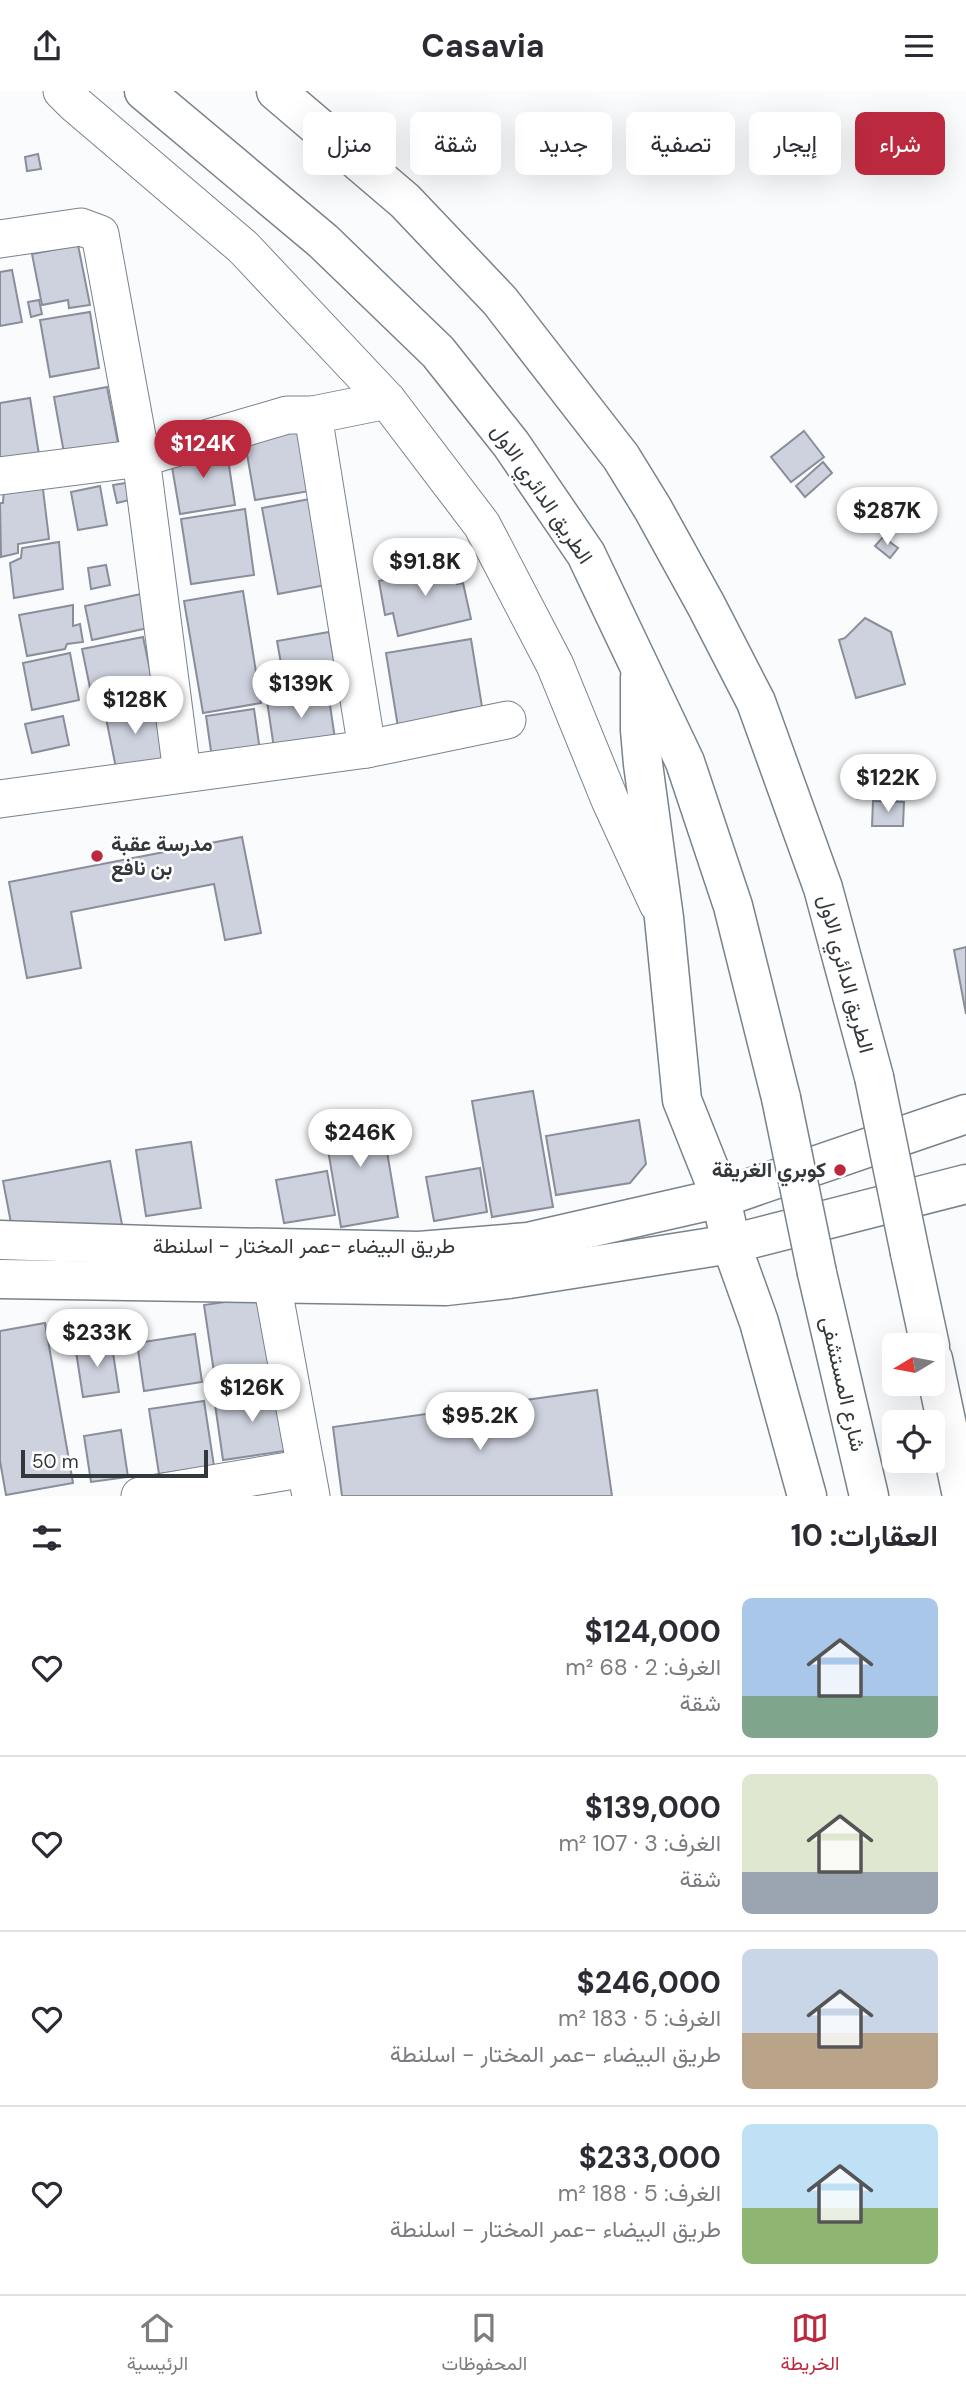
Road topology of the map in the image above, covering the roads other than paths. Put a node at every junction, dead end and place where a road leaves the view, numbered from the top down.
1 (62, 91) edge
2 (144, 91) edge
3 (275, 91) edge
4 (0, 239) edge
5 (387, 400) junction
6 (313, 415) junction
7 (141, 458) junction
8 (0, 476) edge
9 (640, 665) junction
10 (507, 720) dead end
11 (367, 749) junction
12 (182, 773) junction
13 (0, 799) edge
14 (664, 918) junction
15 (781, 1098) joint
16 (966, 1114) edge
17 (966, 1184) edge
18 (721, 1198) junction
19 (0, 1240) edge
20 (732, 1244) junction
21 (0, 1279) edge
22 (272, 1283) junction
23 (927, 1333) edge
24 (941, 1397) edge
25 (308, 1482) edge
26 (140, 1496) edge
27 (807, 1496) edge
28 (869, 1496) edge
29 (962, 1496) edge

1 - 5 street
2 - 9 main road, الطريق الدائري الاول
3 - 23 main road, الطريق الدائري الاول, bridge
4 - 7 street
5 - 6 street
5 - 14 street
6 - 7 street
6 - 11 street
7 - 8 street
7 - 12 street
9 - 14 main road
9 - 15 main road, الطريق الدائري الاول
10 - 11 street
11 - 12 street
12 - 13 street
14 - 18 main road
15 - 28 main road, شارع المستشفى, bridge
16 - 18 main road, طريق البيضاء -عمر المختار - اسلنطة
17 - 20 main road, طريق البيضاء -عمر المختار - اسلنطة
18 - 19 main road, طريق البيضاء -عمر المختار - اسلنطة
18 - 20 main road
20 - 22 main road, طريق البيضاء -عمر المختار - اسلنطة
20 - 27 main road
21 - 22 main road, طريق البيضاء -عمر المختار - اسلنطة
22 - 25 street
24 - 29 main road
25 - 26 street

